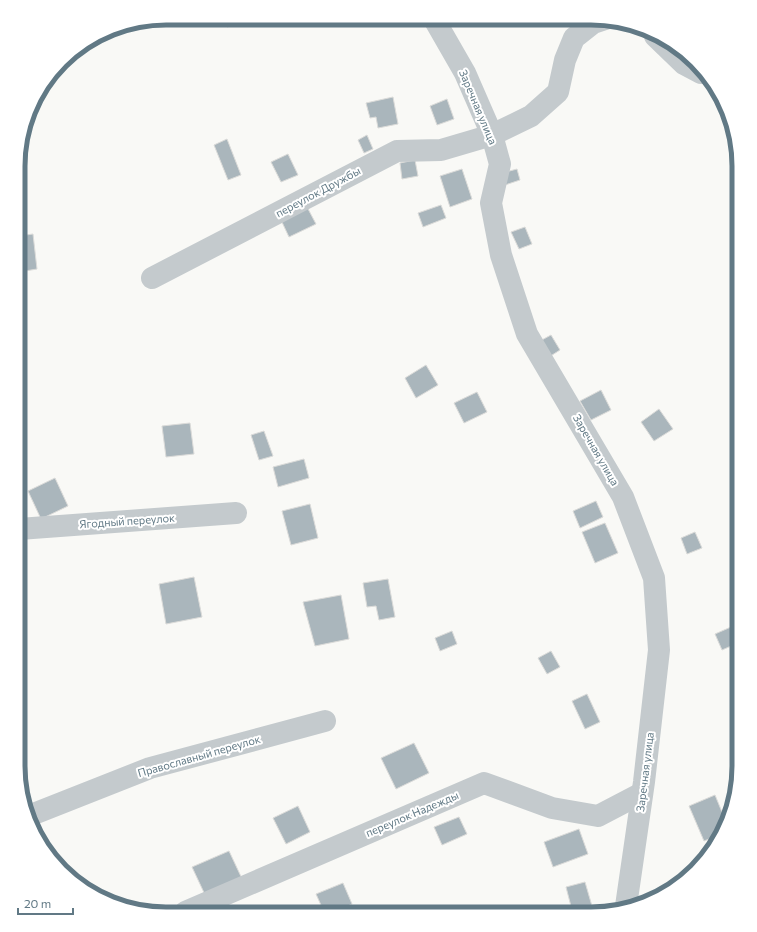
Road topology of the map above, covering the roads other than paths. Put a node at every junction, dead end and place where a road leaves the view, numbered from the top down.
1 (437, 25) edge
2 (590, 25) edge
3 (667, 48) edge
4 (693, 69) edge
5 (492, 135) junction
6 (152, 278) dead end
7 (236, 513) dead end
8 (25, 528) edge
9 (325, 721) dead end
10 (642, 793) junction
11 (34, 813) edge
12 (627, 902) edge
13 (197, 907) edge

1 - 5 street, Заречная улица
2 - 5 street, переулок Дружбы
3 - 4 street
5 - 6 street, переулок Дружбы
5 - 10 street, Заречная улица
7 - 8 street, Ягодный переулок
9 - 11 street, Православный переулок
10 - 12 street, Заречная улица
10 - 13 street, переулок Надежды

